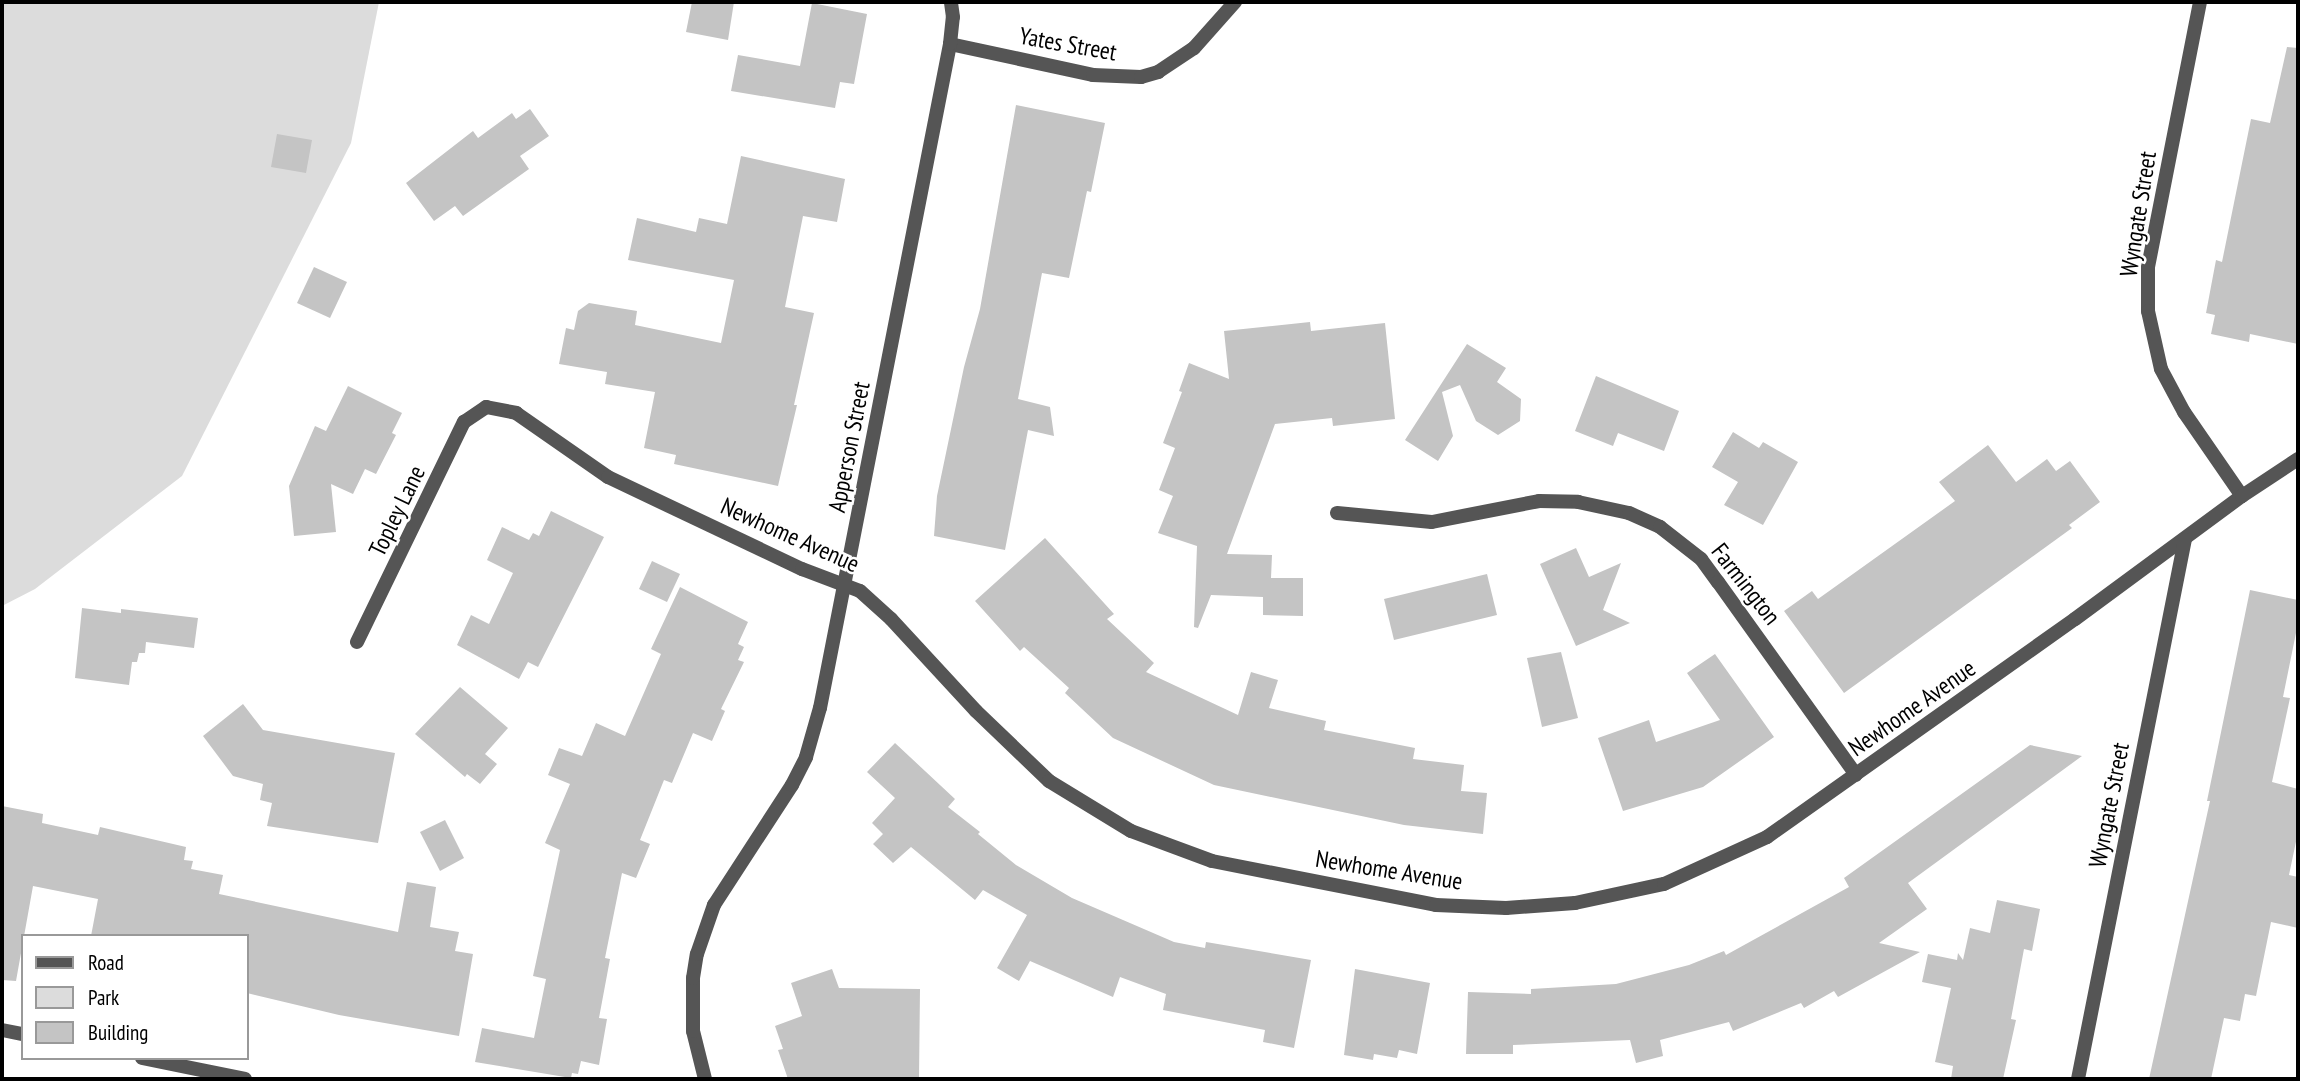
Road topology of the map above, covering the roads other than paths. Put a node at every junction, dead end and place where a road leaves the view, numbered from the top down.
1 (951, 2) edge
2 (1235, 2) edge
3 (2200, 2) edge
4 (950, 44) junction
5 (486, 407) joint
6 (2298, 459) edge
7 (2242, 495) junction
8 (1337, 513) dead end
9 (2185, 539) junction
10 (846, 584) junction
11 (357, 642) dead end
12 (1856, 775) junction
13 (2, 1030) edge
14 (21, 1034) edge
15 (152, 1060) edge
16 (245, 1079) edge
17 (705, 1079) edge
18 (2078, 1079) edge

1 - 4 street, Apperson Street
2 - 4 street, Yates Street
3 - 7 street, Wyngate Street
4 - 10 street, Apperson Street
5 - 10 street, Newhome Avenue
5 - 11 street, Topley Lane
6 - 7 street, Newhome Avenue
7 - 9 street, Newhome Avenue
8 - 12 street, Farmington
9 - 12 street, Newhome Avenue
9 - 18 street, Wyngate Street
10 - 12 street, Newhome Avenue
10 - 17 street, Apperson Street
13 - 14 street
15 - 16 street

